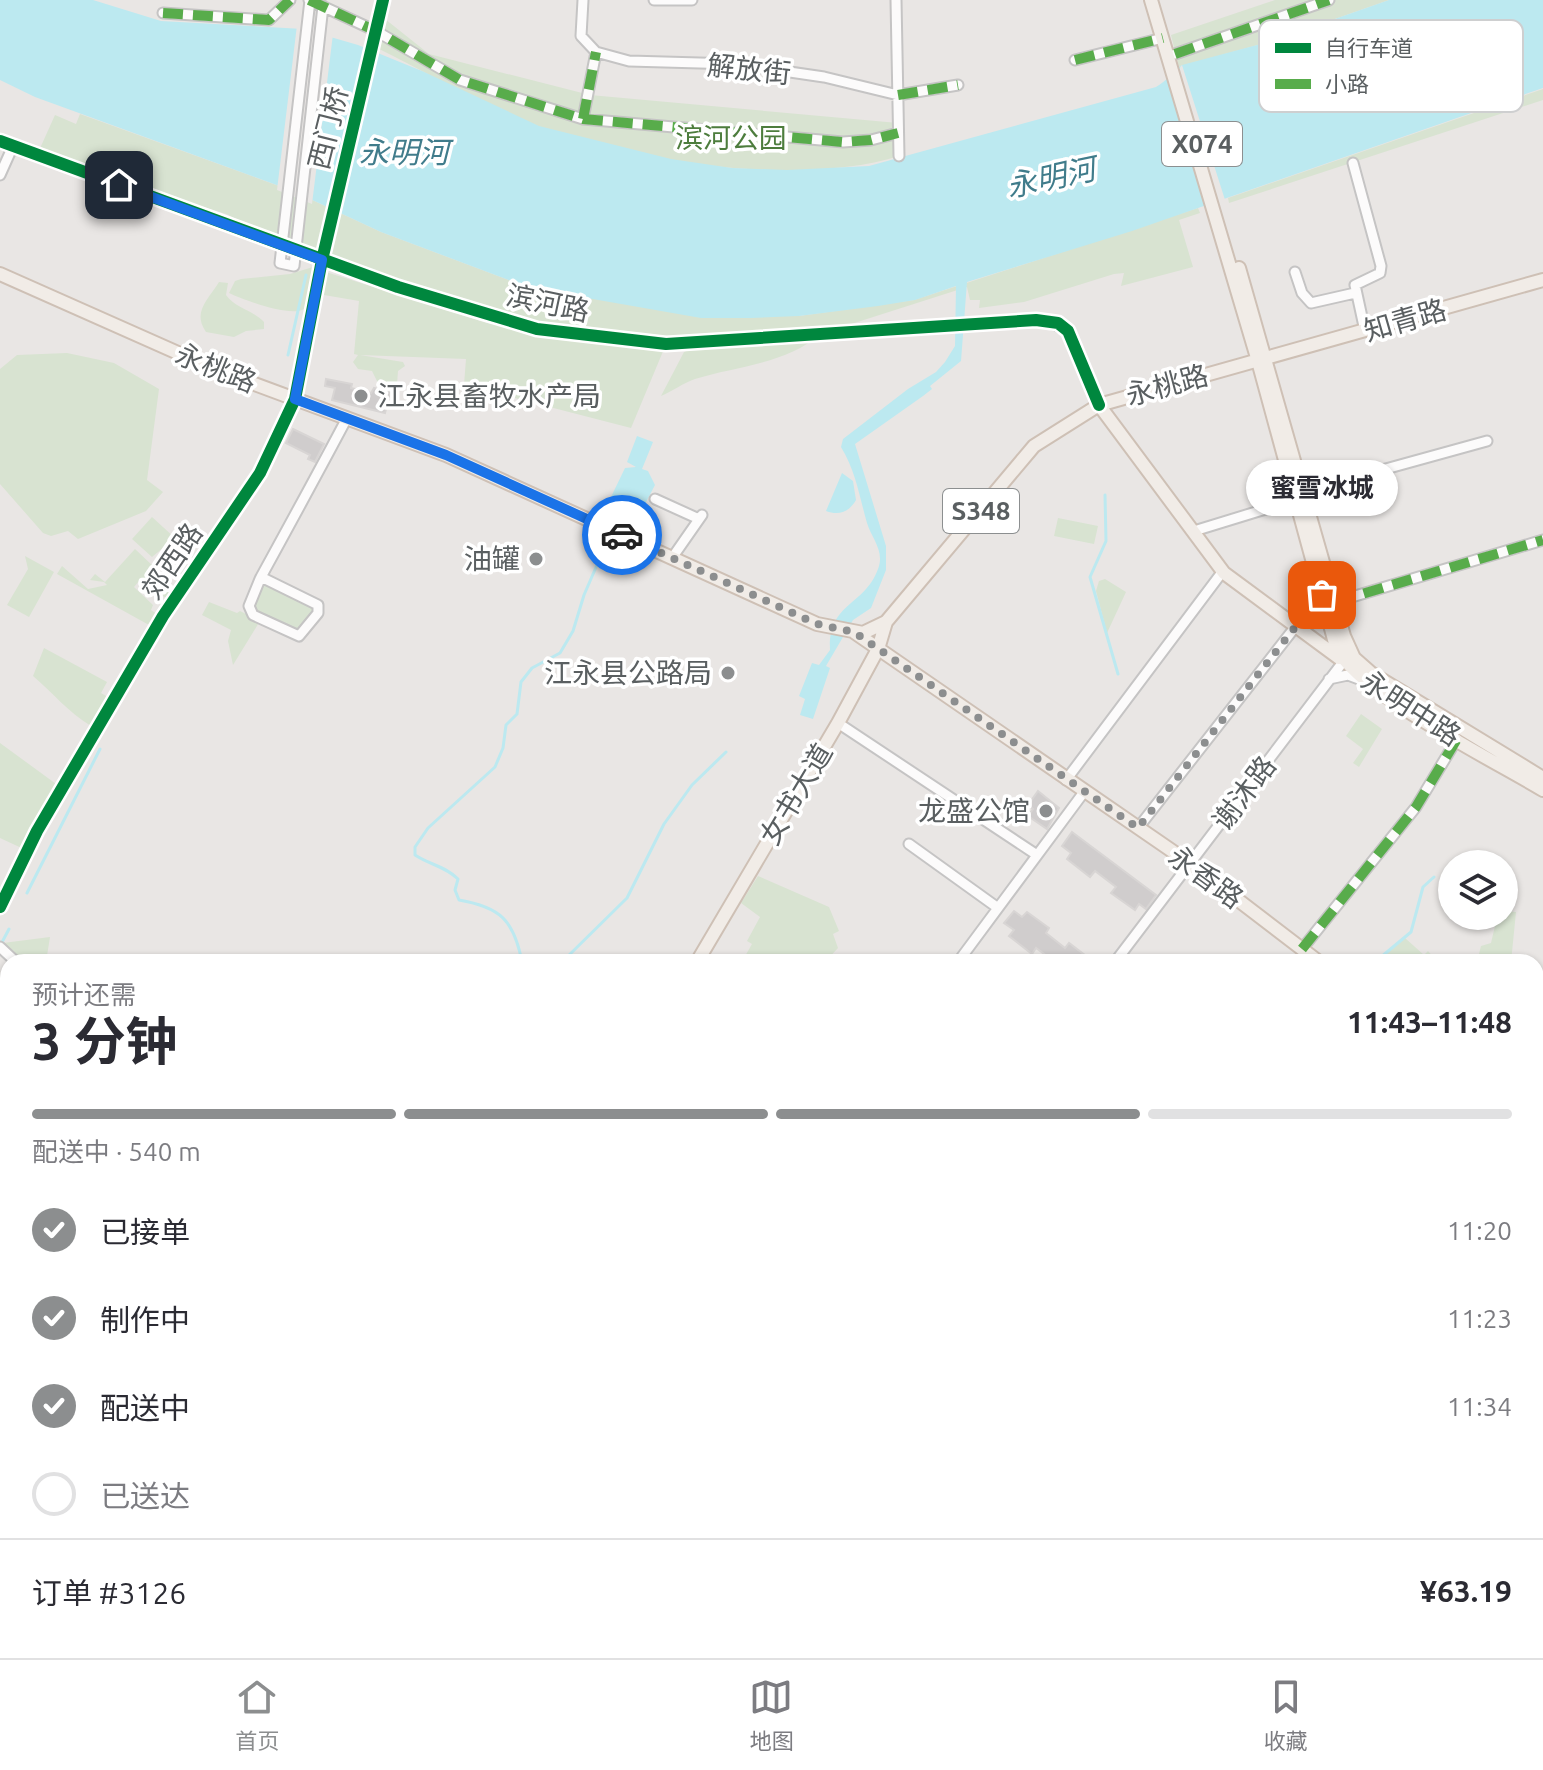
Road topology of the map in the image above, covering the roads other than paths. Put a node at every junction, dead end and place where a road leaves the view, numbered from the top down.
1 (290, 0) edge
2 (309, 0) edge
3 (383, 0) edge
4 (583, 0) edge
5 (654, 0) edge
6 (692, 0) edge
7 (896, 0) edge
8 (1151, 0) edge
9 (1160, 0) edge
10 (1329, 0) edge
11 (323, 6) junction
12 (163, 13) dead end
13 (1281, 20) edge
14 (1259, 29) edge
15 (376, 31) junction
16 (1163, 38) junction
17 (596, 52) junction
18 (1075, 60) dead end
19 (1176, 64) junction
20 (958, 85) dead end
21 (898, 95) junction
22 (583, 119) junction
23 (898, 133) junction
24 (0, 141) edge
25 (13, 146) junction
26 (899, 156) dead end
27 (1353, 163) dead end
28 (0, 175) edge
29 (330, 222) joint
30 (282, 245) junction
31 (296, 250) junction
32 (322, 260) junction
33 (1295, 272) dead end
34 (0, 274) edge
35 (1543, 280) edge
36 (1355, 293) junction
37 (1365, 331) junction
38 (1262, 360) junction
39 (1085, 372) tunnel mouth
40 (295, 399) junction
41 (1096, 400) junction
42 (347, 418) junction
43 (1487, 441) dead end
44 (1342, 481) dead end
45 (1323, 486) dead end
46 (1296, 498) junction
47 (655, 499) dead end
48 (1269, 508) tunnel mouth
49 (1194, 531) junction
50 (1543, 540) edge
51 (672, 558) junction
52 (1223, 571) junction
53 (261, 577) junction
54 (1322, 596) junction
55 (1335, 602) junction
56 (1294, 625) junction
57 (880, 626) junction
58 (854, 632) junction
59 (1338, 635) junction
60 (1318, 642) junction
61 (878, 649) junction
62 (1343, 662) junction
63 (1367, 674) junction
64 (1329, 679) junction
65 (838, 723) junction
66 (1457, 739) junction
67 (1543, 778) edge
68 (1066, 780) junction
69 (1543, 790) edge
70 (1084, 792) junction
71 (1138, 828) junction
72 (909, 844) dead end
73 (1037, 855) junction
74 (1191, 864) junction
75 (0, 907) edge
76 (998, 908) junction
77 (1302, 949) junction
78 (702, 954) edge
79 (964, 954) edge
80 (1121, 954) edge
81 (1309, 954) edge

1 - 12 street
2 - 11 street
2 - 30 street
3 - 15 street, 西门桥
4 - 17 street
5 - 6 street
7 - 21 street
8 - 16 main road, X074
9 - 19 main road, X074
10 - 13 street
11 - 15 street
11 - 31 street
14 - 19 street
15 - 22 street
15 - 29 street, 西门桥
16 - 18 street
16 - 19 main road, X074
17 - 21 street, 解放街
17 - 22 street
19 - 38 main road, 永明中路 / X074
20 - 21 street, 解放街
21 - 23 street
22 - 23 street
23 - 26 street
24 - 25 street, 滨河路
25 - 28 street
25 - 30 street, 滨河路
27 - 36 street
29 - 32 street, 郊西路
30 - 31 street, 滨河路
30 - 31 street
31 - 32 street, 滨河路
32 - 39 street, 滨河路
32 - 40 street, 郊西路
33 - 36 street
34 - 40 main road, 永桃路
35 - 37 main road, 知青路
36 - 37 street
37 - 38 main road, 知青路
38 - 41 main road, 永桃路
38 - 46 main road, 永明中路 / X074
40 - 42 main road, 永桃路
40 - 75 street, 郊西路
41 - 49 main road
41 - 57 main road, 永桃路 / S348
42 - 51 main road, 永桃路
42 - 53 street
43 - 44 street
45 - 46 street
46 - 54 main road, 永明中路 / X074
46 - 55 main road, 永明中路 / X074
47 - 51 street
48 - 49 street
49 - 52 main road
50 - 55 street
51 - 58 main road, 永桃路
52 - 56 main road
52 - 68 street
53 - 53 street
54 - 56 main road
54 - 59 main road, 永明中路 / X074
55 - 59 main road, 永明中路 / X074
56 - 60 main road
56 - 71 street
57 - 58 main road
57 - 61 main road, 女书大道
58 - 61 main road, 永香路
59 - 60 main road
59 - 62 main road, 永明中路 / X074
59 - 63 main road
60 - 62 main road
60 - 64 street
61 - 65 main road, 女书大道
61 - 68 main road, 永香路
62 - 63 main road, 永明中路
62 - 64 street, 谢沐路
63 - 64 street
63 - 66 main road, 永明中路
63 - 67 main road, 永明中路
64 - 74 street, 谢沐路
65 - 73 street
65 - 78 main road, 女书大道
66 - 69 main road, 永明中路
66 - 77 street
68 - 70 main road, 永香路
70 - 71 main road, 永香路
70 - 73 street
71 - 74 main road, 永香路
72 - 76 street
73 - 76 street
74 - 77 main road, 永香路
74 - 80 street, 谢沐路
76 - 79 street
77 - 81 main road, 永香路

